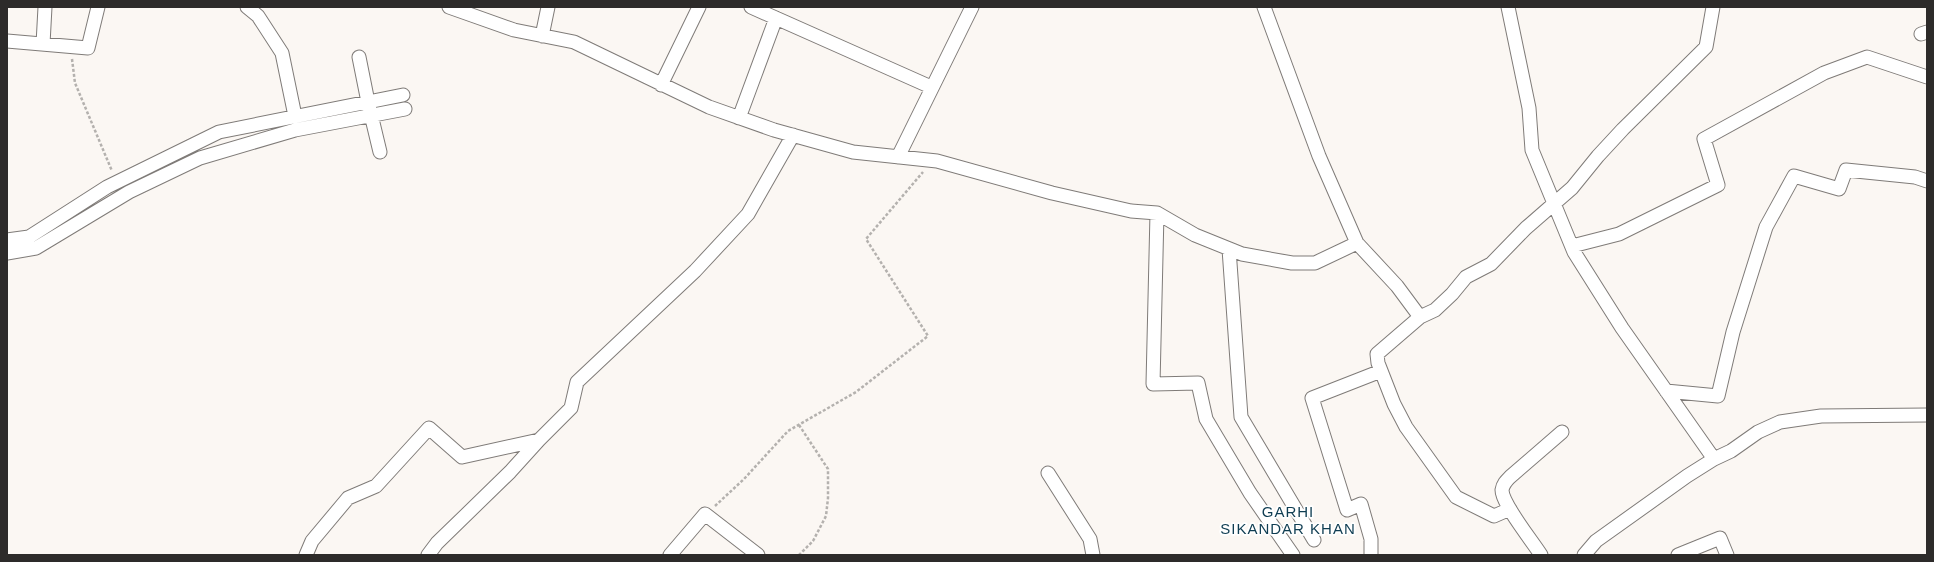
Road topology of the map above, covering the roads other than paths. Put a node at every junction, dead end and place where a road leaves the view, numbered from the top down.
1 (45, 7) edge
2 (98, 7) edge
3 (247, 7) edge
4 (449, 7) edge
5 (548, 7) edge
6 (699, 7) edge
7 (751, 7) edge
8 (972, 7) edge
9 (1264, 7) edge
10 (1508, 7) edge
11 (1713, 7) edge
12 (776, 18) junction
13 (542, 36) junction
14 (7, 41) edge
15 (43, 44) junction
16 (360, 57) dead end
17 (1927, 77) edge
18 (661, 84) junction
19 (931, 87) junction
20 (403, 95) dead end
21 (368, 102) junction
22 (405, 109) dead end
23 (295, 116) junction
24 (371, 116) junction
25 (739, 118) junction
26 (792, 135) junction
27 (380, 152) dead end
28 (898, 157) junction
29 (1927, 181) edge
30 (1555, 203) junction
31 (1157, 213) junction
32 (7, 240) edge
33 (1357, 243) junction
34 (1572, 246) junction
35 (1229, 249) junction
36 (7, 253) edge
37 (1420, 317) junction
38 (1381, 371) junction
39 (1666, 391) junction
40 (1927, 416) edge
41 (1562, 432) dead end
42 (539, 440) junction
43 (1714, 459) junction
44 (1048, 473) dead end
45 (1510, 509) junction
46 (1314, 540) dead end
47 (306, 555) edge
48 (428, 555) edge
49 (670, 555) edge
50 (758, 555) edge
51 (1092, 555) edge
52 (1293, 555) edge
53 (1371, 555) edge
54 (1541, 555) edge
55 (1584, 555) edge
56 (1678, 555) edge
57 (1727, 555) edge

1 - 15 street
2 - 15 street
3 - 23 street
4 - 13 street
5 - 13 street
6 - 18 street
7 - 12 street
8 - 19 street
9 - 33 street
10 - 30 street
11 - 30 street
12 - 19 street
12 - 25 street
13 - 18 street
14 - 15 street
16 - 21 street
17 - 34 street
18 - 25 street
19 - 28 street
20 - 21 street
21 - 23 street
21 - 24 street
22 - 24 street
23 - 32 street
24 - 27 street
24 - 36 street
25 - 26 street
26 - 28 street
26 - 42 street
28 - 31 street
29 - 39 street
30 - 34 street
30 - 37 street
31 - 35 street
31 - 52 street
33 - 35 street
33 - 37 street
34 - 39 street
35 - 46 street
37 - 38 street
38 - 45 street
38 - 53 street
39 - 43 street
40 - 43 street
41 - 45 street
42 - 47 street
42 - 48 street
43 - 55 street
44 - 51 street
45 - 54 street
49 - 50 street
56 - 57 street

